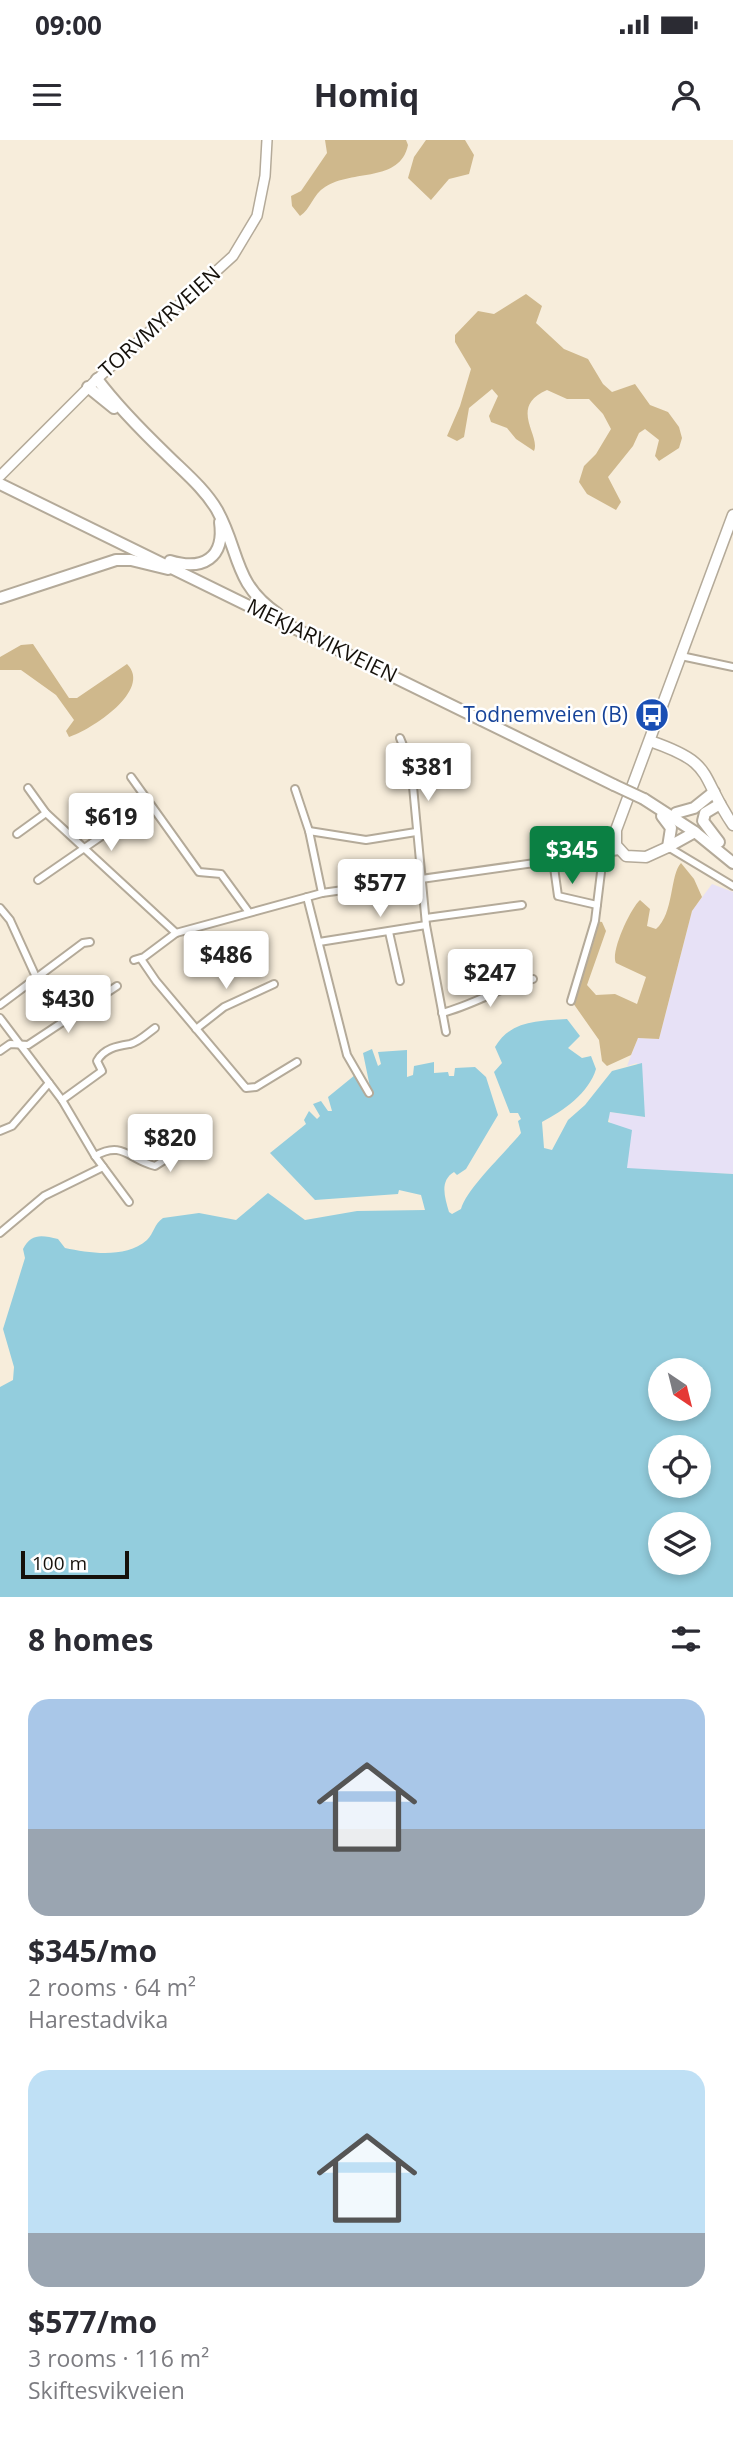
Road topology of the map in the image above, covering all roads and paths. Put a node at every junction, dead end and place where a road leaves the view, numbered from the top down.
1 (267, 140) edge
2 (97, 379) junction
3 (88, 387) junction
4 (127, 418) junction
5 (0, 476) edge
6 (0, 484) edge
7 (216, 509) junction
8 (733, 515) edge
9 (153, 559) junction
10 (174, 569) junction
11 (0, 598) edge
12 (300, 630) junction
13 (681, 656) junction
14 (733, 667) edge
15 (400, 738) dead end
16 (650, 741) junction
17 (131, 777) dead end
18 (28, 788) dead end
19 (295, 789) dead end
20 (714, 792) junction
21 (647, 802) junction
22 (720, 804) junction
23 (151, 807) junction
24 (46, 813) junction
25 (676, 813) junction
26 (733, 825) edge
27 (122, 826) dead end
28 (112, 829) dead end
29 (696, 829) junction
30 (309, 831) junction
31 (416, 832) junction
32 (17, 834) dead end
33 (719, 842) junction
34 (86, 847) junction
35 (668, 847) junction
36 (617, 848) junction
37 (733, 854) edge
38 (553, 860) junction
39 (733, 863) edge
40 (602, 864) dead end
41 (420, 878) junction
42 (38, 880) dead end
43 (733, 886) edge
44 (322, 893) junction
45 (307, 897) junction
46 (522, 905) dead end
47 (597, 905) junction
48 (0, 908) edge
49 (248, 911) junction
50 (426, 922) junction
51 (389, 932) junction
52 (176, 933) junction
53 (90, 942) dead end
54 (319, 942) junction
55 (36, 977) junction
56 (533, 979) dead end
57 (400, 981) dead end
58 (274, 984) dead end
59 (117, 986) dead end
60 (571, 1001) dead end
61 (0, 1005) edge
62 (442, 1013) junction
63 (0, 1018) edge
64 (155, 1028) dead end
65 (196, 1029) junction
66 (446, 1032) dead end
67 (21, 1044) junction
68 (0, 1051) edge
69 (297, 1062) dead end
70 (49, 1083) junction
71 (369, 1093) dead end
72 (62, 1100) junction
73 (187, 1127) dead end
74 (0, 1131) edge
75 (95, 1156) junction
76 (103, 1167) junction
77 (129, 1202) dead end
78 (0, 1233) edge

1 - 2 main road, TORVMYRVEIEN
2 - 3 main road, TORVMYRVEIEN
2 - 4 highway
3 - 4 highway
3 - 5 main road, TORVMYRVEIEN
4 - 7 highway
6 - 9 highway, MEKJARVIKVEIEN
7 - 9 highway
7 - 12 highway
8 - 13 main road
9 - 10 highway, MEKJARVIKVEIEN
10 - 11 highway
10 - 12 highway, MEKJARVIKVEIEN
12 - 21 highway, MEKJARVIKVEIEN, bridge
13 - 14 street
13 - 16 main road
15 - 31 street
16 - 20 main road
16 - 36 main road
17 - 23 street
18 - 24 street
19 - 30 street
20 - 22 main road
20 - 25 highway
21 - 25 highway, MEKJARVIKVEIEN
21 - 29 highway, MEKJARVIKVEIEN
21 - 35 highway
22 - 26 main road
22 - 33 highway
23 - 27 street
23 - 49 street
24 - 32 street
24 - 34 street
25 - 29 highway, MEKJARVIKVEIEN
28 - 34 street
29 - 33 highway
29 - 35 highway
29 - 39 highway
30 - 31 street
30 - 44 street
31 - 41 street
33 - 37 highway
34 - 42 street
34 - 52 street
35 - 36 main road
35 - 43 street
36 - 38 street
38 - 41 street
38 - 47 street
40 - 47 street
41 - 44 street
41 - 50 street
44 - 45 street
45 - 49 street
45 - 54 street
46 - 50 street
47 - 60 street
48 - 55 street
49 - 52 street
50 - 51 street
50 - 62 street
51 - 54 street
51 - 57 street
52 - 65 street
53 - 55 street
54 - 71 street
55 - 61 street
56 - 62 street
58 - 65 street
59 - 67 street
62 - 66 street
63 - 67 street
64 - 72 street
65 - 69 street
67 - 68 street
67 - 70 street
70 - 72 street
70 - 74 street
72 - 75 street
73 - 75 street
75 - 76 street
76 - 77 street
76 - 78 street

